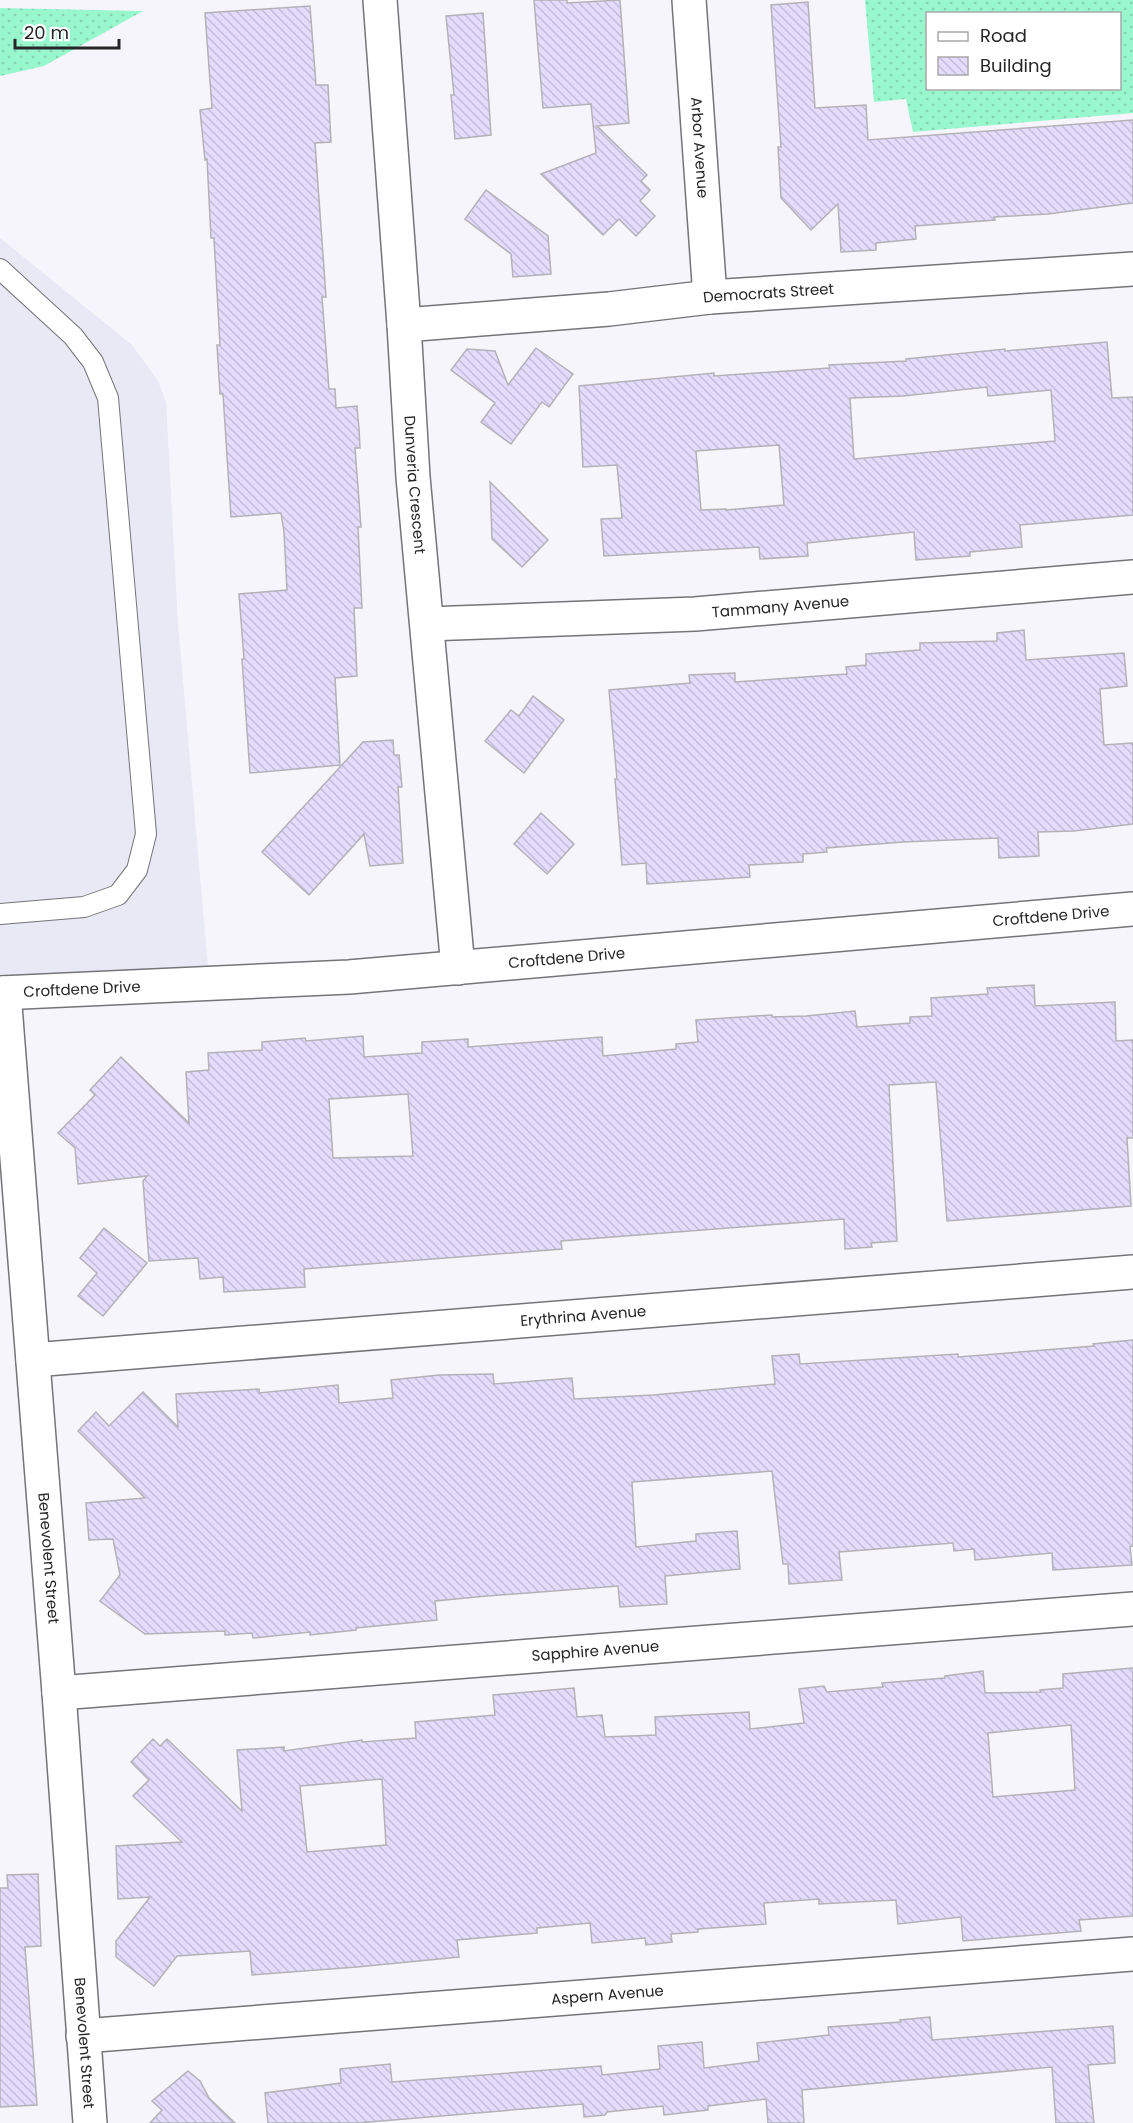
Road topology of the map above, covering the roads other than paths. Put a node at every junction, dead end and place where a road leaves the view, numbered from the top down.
1 (380, 0) edge
2 (689, 0) edge
3 (0, 269) edge
4 (1133, 269) edge
5 (710, 297) junction
6 (404, 325) junction
7 (1133, 577) edge
8 (428, 624) junction
9 (1133, 909) edge
10 (0, 914) edge
11 (458, 968) junction
12 (2, 993) edge
13 (1133, 1272) edge
14 (33, 1360) junction
15 (1133, 1609) edge
16 (59, 1693) junction
17 (1133, 1954) edge
18 (83, 2036) junction
19 (90, 2123) edge

1 - 6 street, Dunveria Crescent
2 - 5 street, Arbor Avenue
3 - 10 lane
4 - 5 street, Democrats Street
5 - 6 street, Democrats Street
6 - 8 street, Dunveria Crescent
7 - 8 street, Tammany Avenue
8 - 11 street, Dunveria Crescent
9 - 11 street, Croftdene Drive
11 - 12 street, Croftdene Drive
12 - 14 street, Benevolent Street
13 - 14 street, Erythrina Avenue
14 - 16 street, Benevolent Street
15 - 16 street, Sapphire Avenue
16 - 18 street, Benevolent Street
17 - 18 street, Aspern Avenue
18 - 19 street, Benevolent Street

